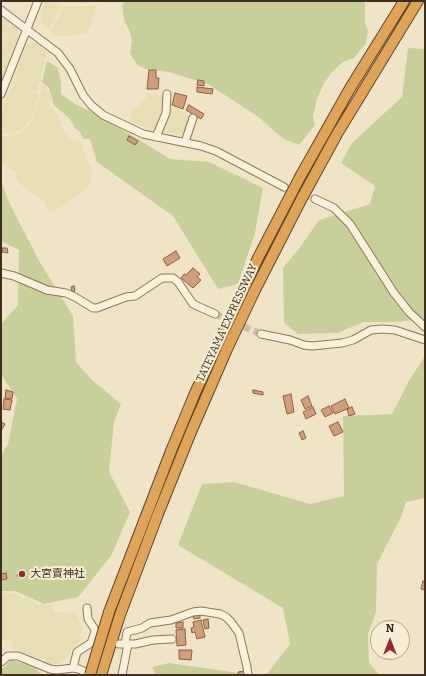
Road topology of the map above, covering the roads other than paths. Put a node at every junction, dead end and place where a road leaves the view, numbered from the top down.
1 (38, 1) edge
2 (404, 1) edge
3 (418, 1) edge
4 (1, 10) edge
5 (26, 30) junction
6 (2, 90) edge
7 (167, 94) dead end
8 (193, 118) dead end
9 (156, 137) junction
10 (186, 142) junction
11 (284, 187) tunnel mouth
12 (315, 199) tunnel mouth
13 (1, 273) edge
14 (215, 314) tunnel mouth
15 (425, 327) edge
16 (262, 334) tunnel mouth
17 (425, 340) edge
18 (87, 608) dead end
19 (172, 639) dead end
20 (124, 644) junction
21 (1, 662) edge
22 (73, 668) junction
23 (90, 675) edge
24 (100, 675) edge
25 (122, 675) edge
26 (248, 675) edge

1 - 5 street
2 - 23 highway, TATEYAMA EXPRESSWAY, bridge
3 - 24 highway, TATEYAMA EXPRESSWAY
4 - 5 street
5 - 6 street
5 - 9 street
7 - 9 street
8 - 10 street
9 - 10 street
10 - 11 street
12 - 15 street
13 - 14 street
16 - 17 street
18 - 22 street
19 - 20 street
20 - 25 street
20 - 26 street
21 - 22 street
22 - 23 street

